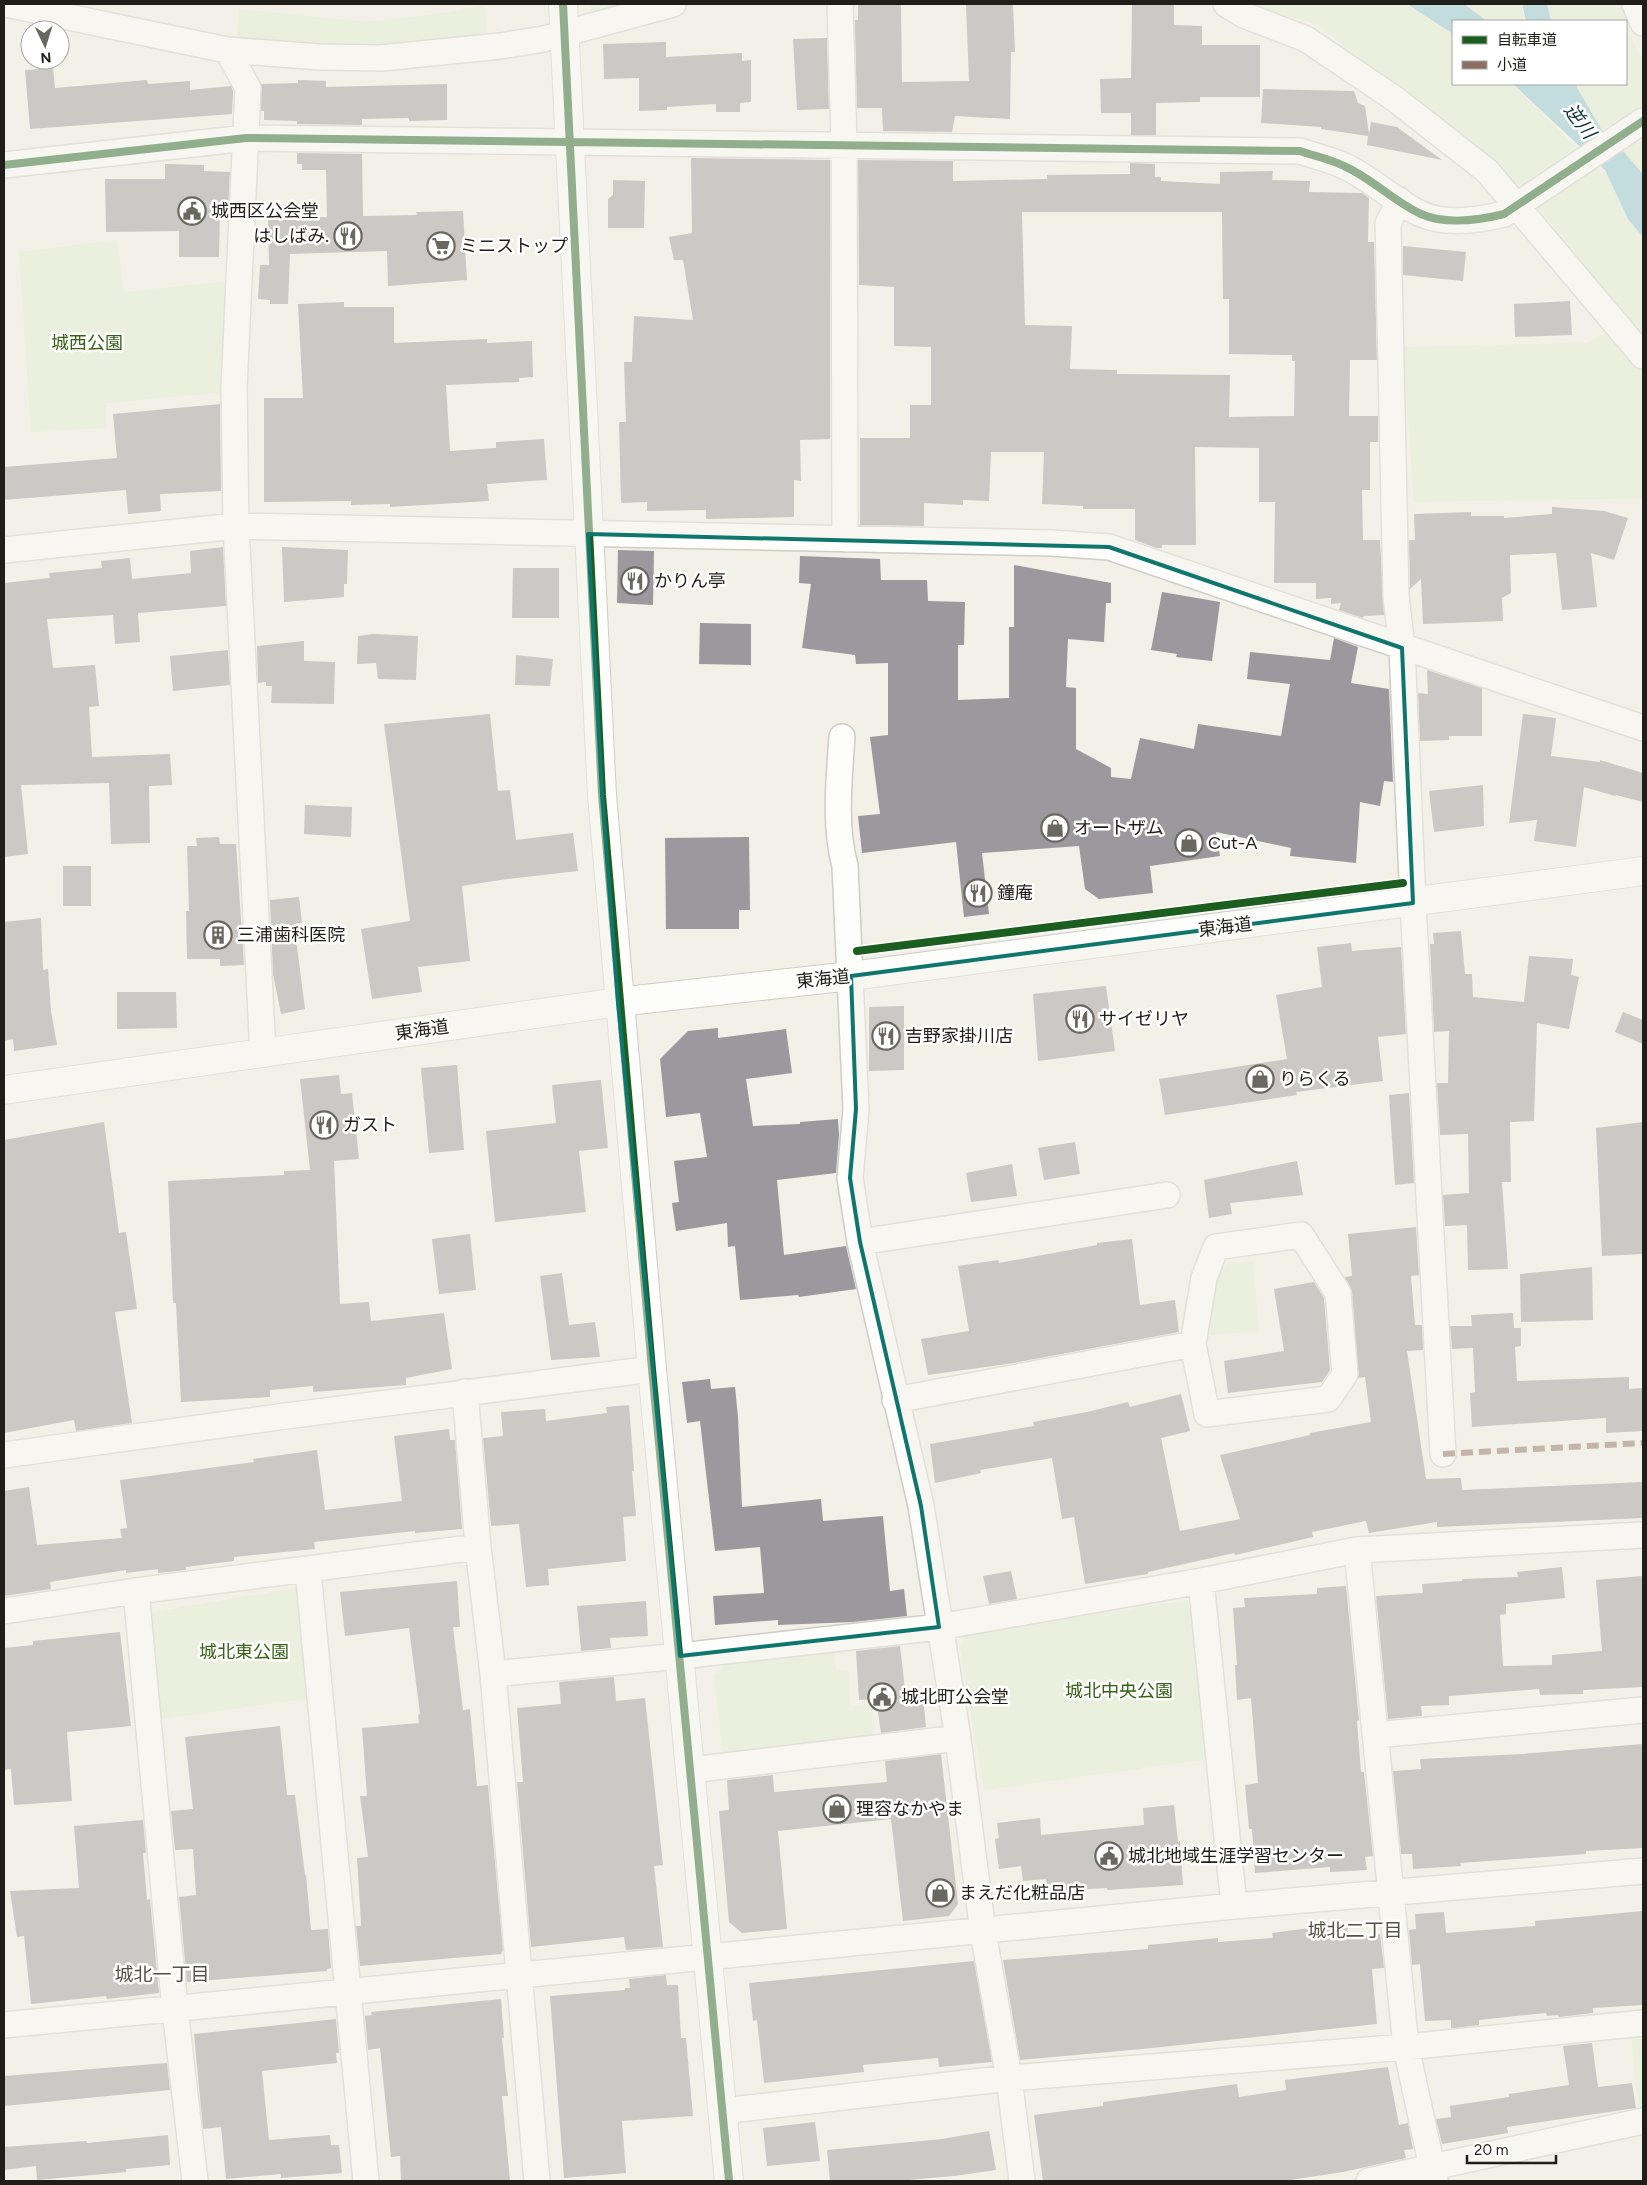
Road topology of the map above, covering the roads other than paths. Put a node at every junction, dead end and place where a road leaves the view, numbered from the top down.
1 (6, 4) edge
2 (673, 4) edge
3 (840, 4) edge
4 (1226, 4) edge
5 (1636, 4) edge
6 (564, 21) edge
7 (1643, 23) edge
8 (227, 50) junction
9 (1643, 121) edge
10 (246, 138) junction
11 (569, 143) junction
12 (844, 145) junction
13 (4, 165) edge
14 (1399, 200) junction
15 (1522, 203) junction
16 (1643, 356) edge
17 (236, 526) junction
18 (588, 534) junction
19 (845, 539) junction
20 (4, 550) edge
21 (1402, 648) junction
22 (1643, 728) edge
23 (842, 737) dead end
24 (1643, 871) edge
25 (1413, 903) junction
26 (851, 976) junction
27 (618, 1002) junction
28 (263, 1054) junction
29 (4, 1090) edge
30 (1166, 1195) dead end
31 (860, 1242) junction
32 (1193, 1344) junction
33 (652, 1369) junction
34 (465, 1392) junction
35 (895, 1400) junction
36 (1443, 1454) dead end
37 (4, 1455) edge
38 (1643, 1534) edge
39 (478, 1547) junction
40 (1357, 1550) junction
41 (308, 1570) junction
42 (1201, 1581) junction
43 (136, 1591) junction
44 (4, 1611) edge
45 (939, 1627) junction
46 (680, 1656) junction
47 (493, 1674) junction
48 (1643, 1710) edge
49 (1375, 1735) junction
50 (958, 1738) junction
51 (691, 1770) junction
52 (1643, 1871) edge
53 (1390, 1893) junction
54 (1234, 1906) junction
55 (983, 1932) junction
56 (709, 1958) junction
57 (518, 1976) junction
58 (347, 1992) junction
59 (175, 2009) junction
60 (4, 2021) edge
61 (1643, 2023) edge
62 (1406, 2047) junction
63 (1009, 2078) junction
64 (723, 2111) junction
65 (1643, 2121) edge
66 (1433, 2174) edge
67 (195, 2181) edge
68 (366, 2181) edge
69 (537, 2181) edge
70 (729, 2181) edge
71 (1022, 2181) edge
72 (1369, 2181) edge

1 - 8 street
2 - 6 street
3 - 12 street
4 - 15 street
5 - 7 street
6 - 8 street
6 - 11 street
8 - 10 street
9 - 15 street
10 - 11 street
10 - 13 street
10 - 17 street
11 - 12 street
11 - 18 street
12 - 14 street
12 - 19 street
14 - 15 street
14 - 21 street
15 - 16 street
17 - 18 street
17 - 20 street
17 - 28 street
18 - 19 street
18 - 27 street
19 - 21 street
21 - 22 street
21 - 25 street
23 - 26 street
24 - 25 street, 東海道
25 - 26 street, 東海道
25 - 36 street
26 - 27 street, 東海道
26 - 31 street
27 - 28 street, 東海道
27 - 33 street
28 - 29 street, 東海道
30 - 31 street
31 - 35 street
32 - 32 street
32 - 35 street
33 - 34 street
33 - 46 street
34 - 37 street
34 - 39 street
35 - 45 street
38 - 40 street
39 - 41 street
39 - 47 street
40 - 42 street
40 - 49 street
41 - 43 street
41 - 58 street
42 - 45 street
42 - 54 street
43 - 44 street
43 - 59 street
45 - 46 street
45 - 50 street
46 - 47 street
46 - 51 street
47 - 57 street
48 - 49 street
49 - 53 street
50 - 51 street
50 - 55 street
51 - 56 street
52 - 53 street
53 - 54 street
53 - 62 street
54 - 55 street
55 - 56 street
55 - 63 street
56 - 57 street
56 - 64 street
57 - 58 street
57 - 69 street
58 - 59 street
58 - 68 street
59 - 60 street
59 - 67 street
61 - 62 street
62 - 63 street
62 - 66 street
63 - 64 street
63 - 71 street
64 - 70 street
65 - 66 street
66 - 72 street

